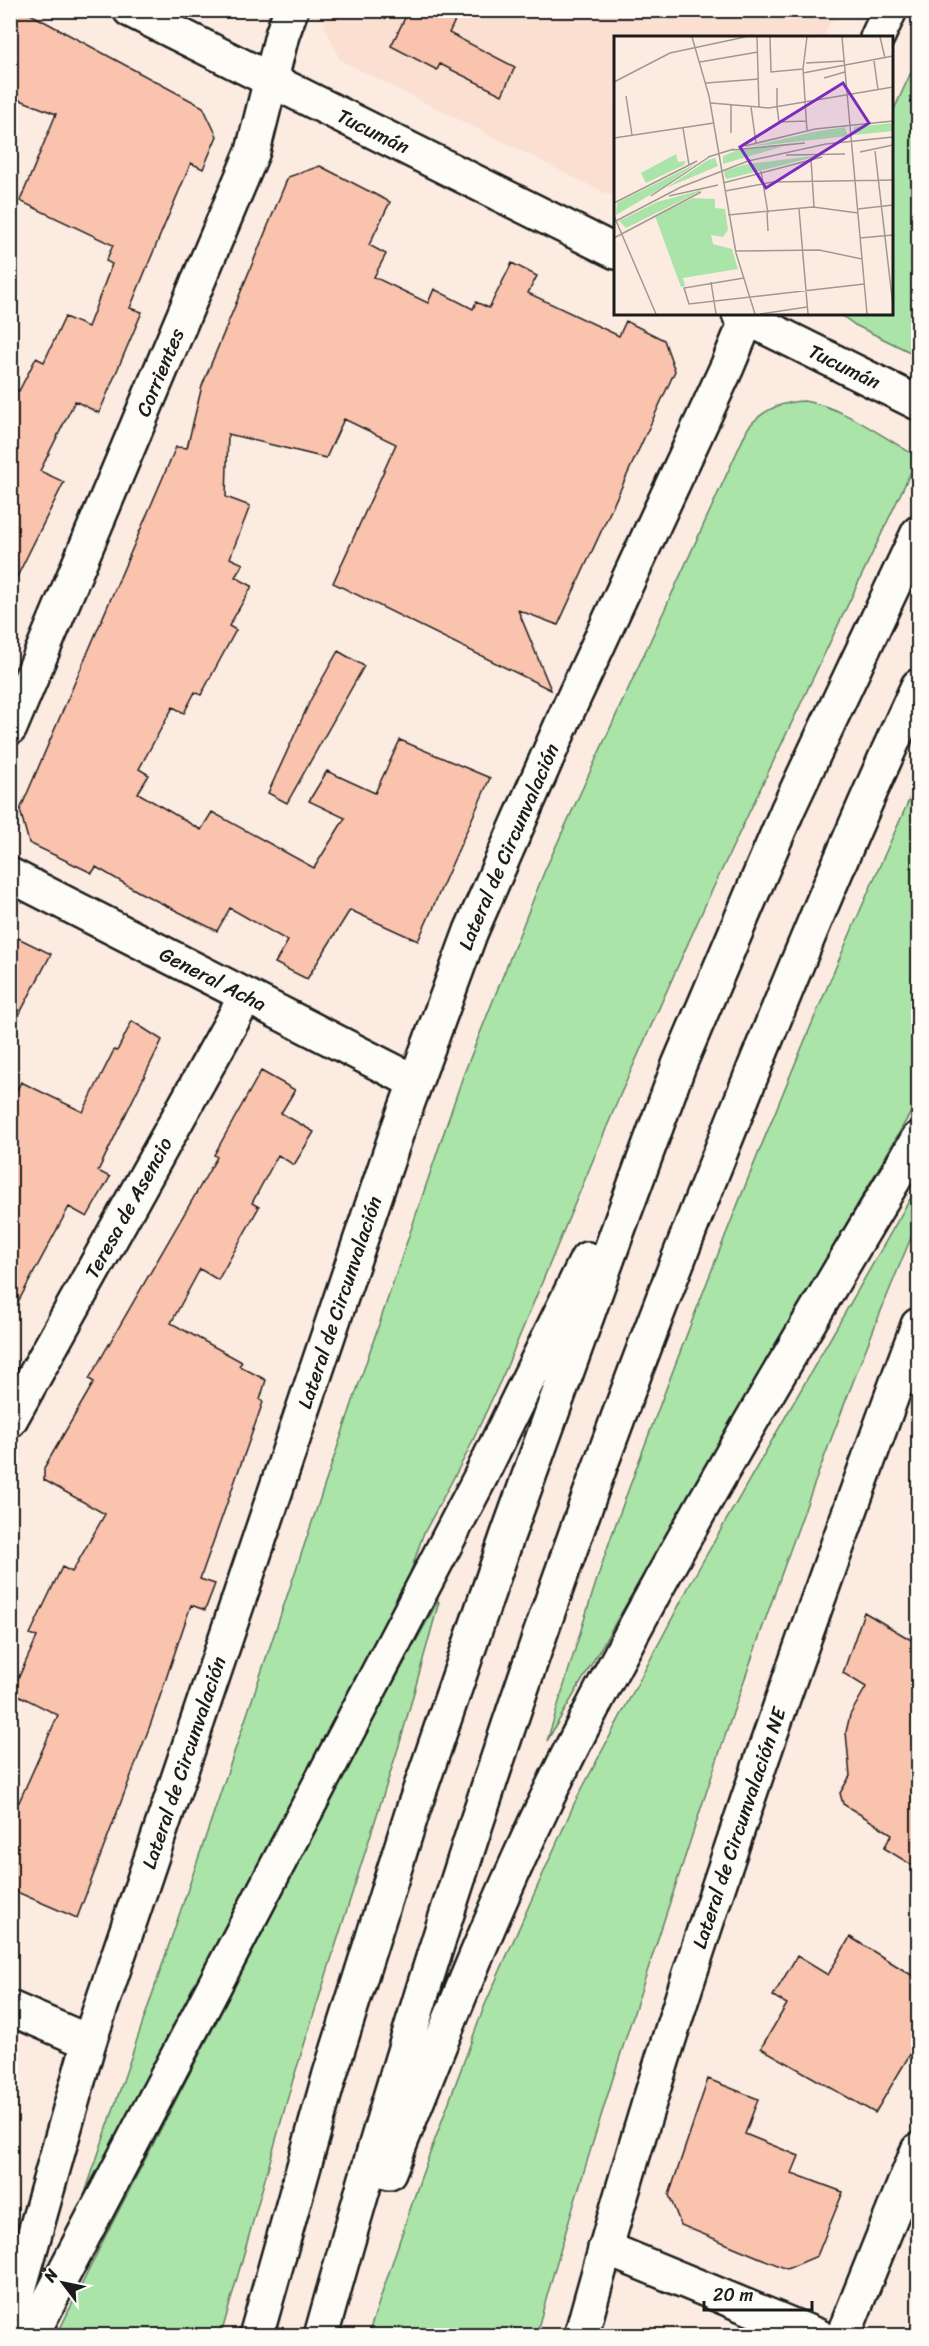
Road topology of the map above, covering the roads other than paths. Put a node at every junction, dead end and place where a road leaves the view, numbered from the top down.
1 (130, 10) edge
2 (291, 10) edge
3 (890, 10) edge
4 (879, 36) edge
5 (270, 82) junction
6 (614, 252) edge
7 (745, 315) edge
8 (918, 403) edge
9 (918, 532) edge
10 (918, 686) edge
11 (10, 728) edge
12 (10, 875) edge
13 (246, 996) junction
14 (679, 1065) junction
15 (415, 1082) junction
16 (918, 1139) edge
17 (918, 1325) edge
18 (10, 1420) edge
19 (10, 2007) edge
20 (90, 2042) junction
21 (918, 2150) edge
22 (605, 2248) junction
23 (10, 2321) edge
24 (32, 2336) edge
25 (256, 2336) edge
26 (322, 2336) edge
27 (581, 2336) edge
28 (818, 2336) edge
29 (843, 2336) edge

1 - 5 main road, Tucumán
2 - 5 main road, Corrientes
3 - 4 main road
5 - 6 main road, Tucumán
5 - 11 main road, Corrientes
7 - 8 main road, Tucumán
7 - 15 main road, Lateral de Circunvalación
9 - 14 main road
10 - 26 main road
12 - 13 main road, General Acha
13 - 15 main road, General Acha
13 - 18 main road, Teresa de Asencio
14 - 24 main road
14 - 25 main road
15 - 20 main road, Lateral de Circunvalación
16 - 26 main road
17 - 22 main road, Lateral de Circunvalación NE
19 - 20 main road
20 - 23 main road, Lateral de Circunvalación
21 - 29 main road
22 - 27 main road, Lateral de Circunvalación NE
22 - 28 main road

